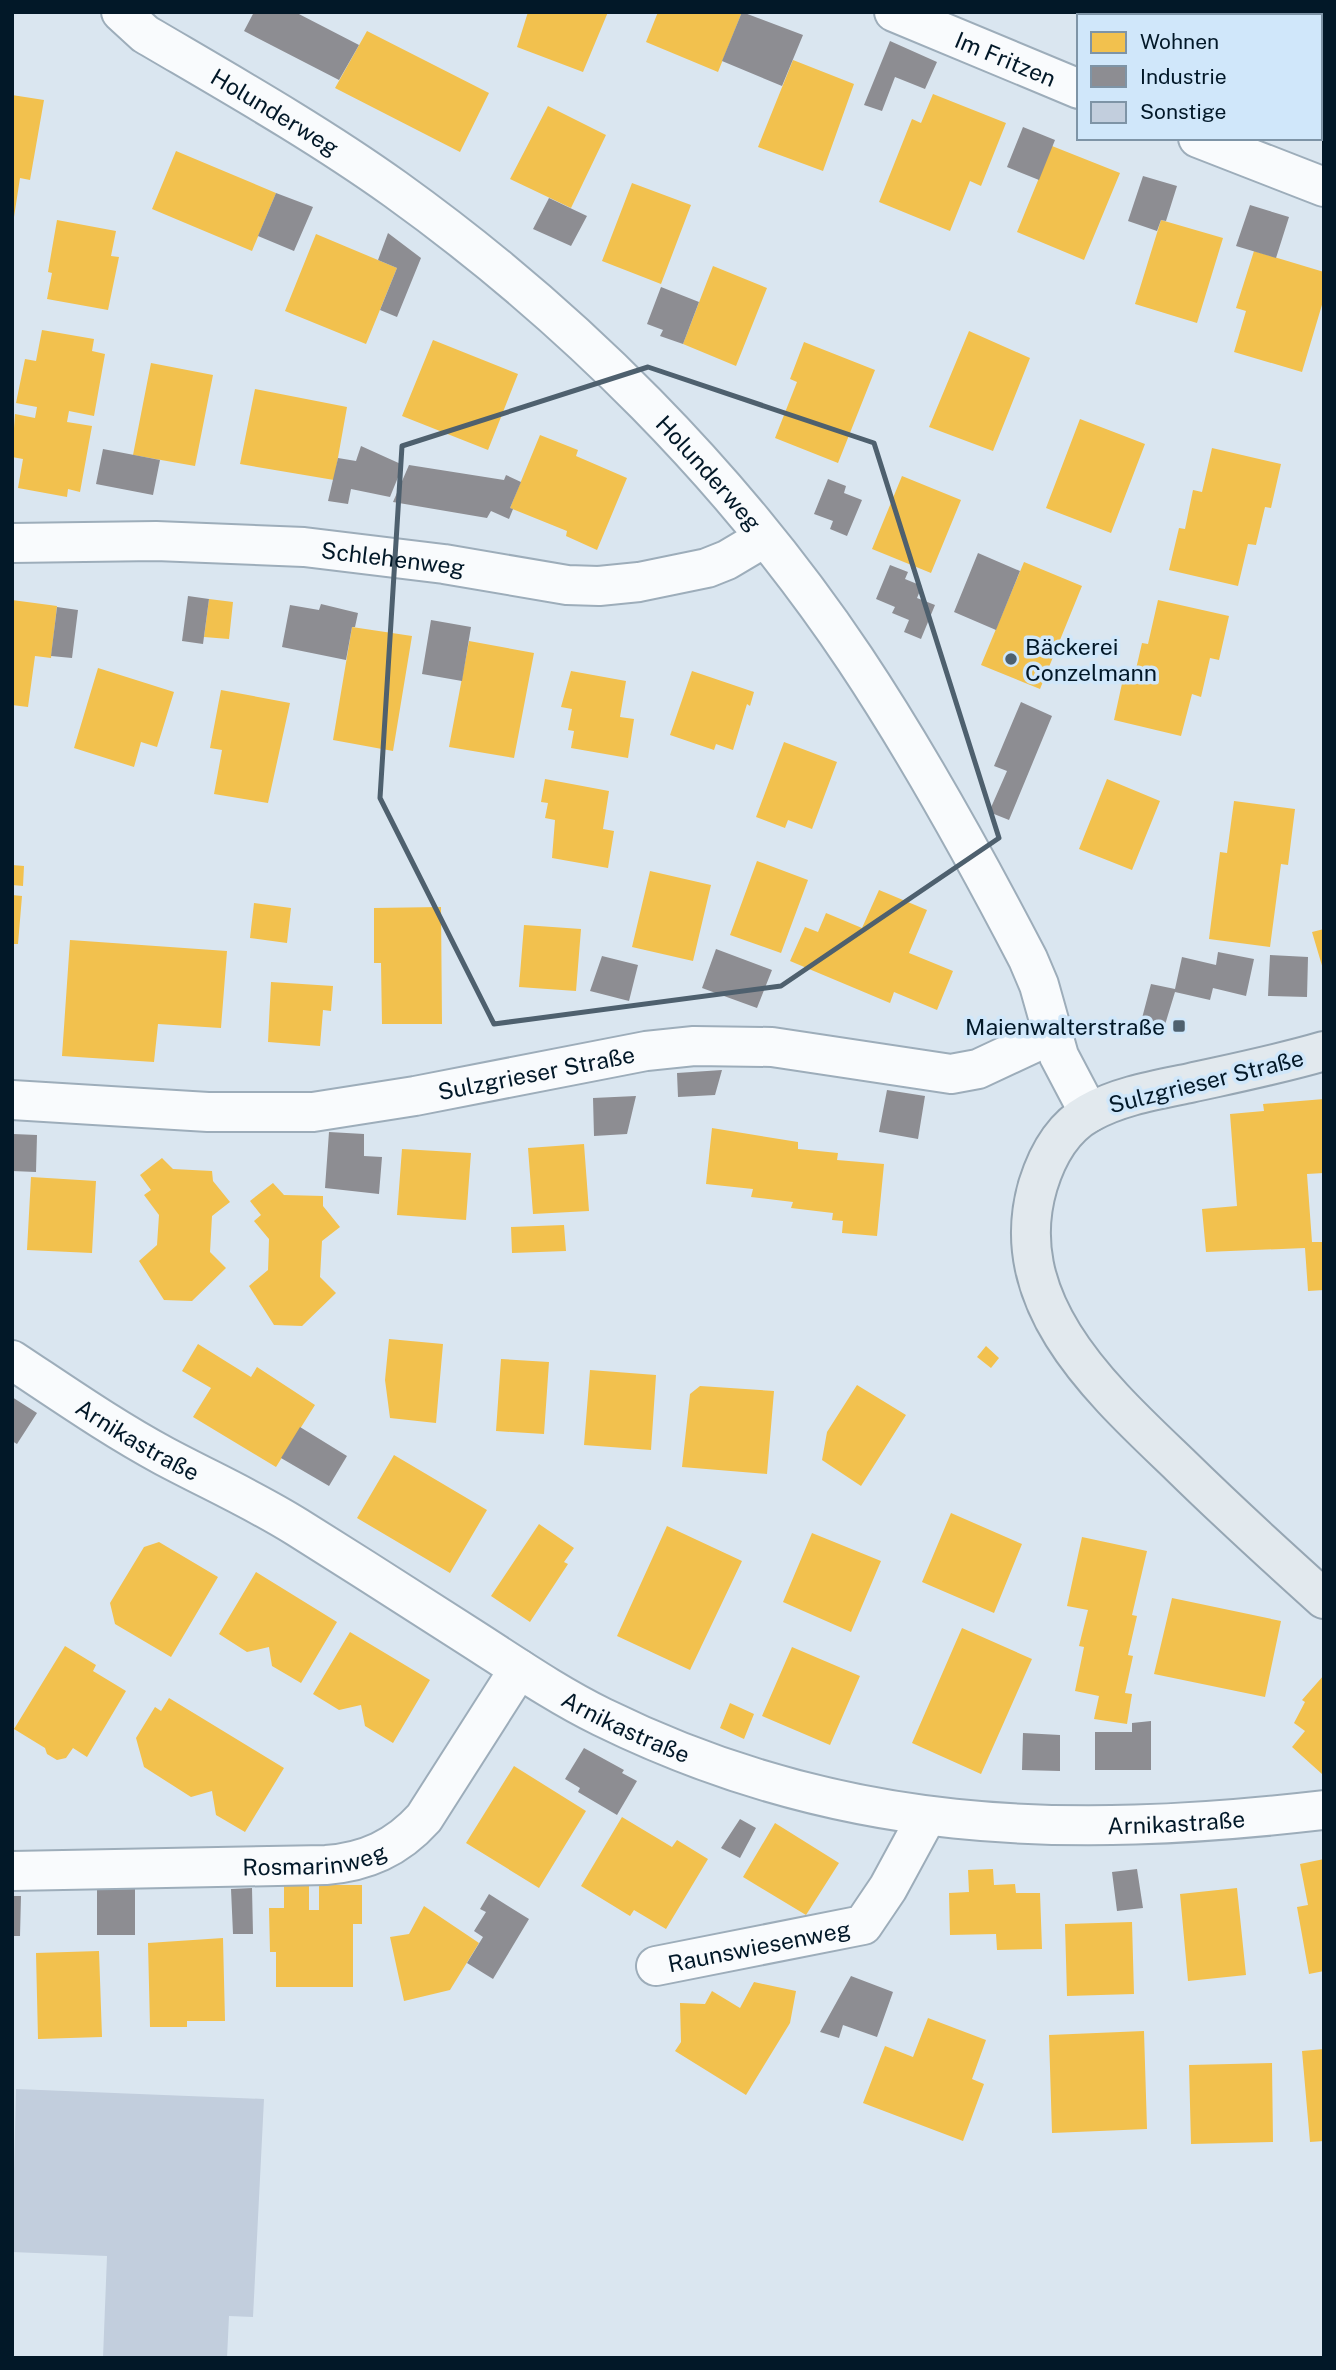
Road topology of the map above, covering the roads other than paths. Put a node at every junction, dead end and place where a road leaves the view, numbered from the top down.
1 (121, 12) edge
2 (894, 12) edge
3 (1077, 88) edge
4 (1203, 140) edge
5 (1324, 187) edge
6 (764, 538) junction
7 (12, 543) edge
8 (1053, 1034) junction
9 (1324, 1051) edge
10 (12, 1100) edge
11 (1088, 1113) junction
12 (12, 1360) edge
13 (1324, 1599) edge
14 (519, 1668) junction
15 (1324, 1811) edge
16 (926, 1818) junction
17 (12, 1871) edge
18 (656, 1966) dead end

1 - 6 street, Holunderweg
2 - 3 street, Im Fritzen
4 - 5 street
6 - 7 street, Schlehenweg
6 - 8 street, Holunderweg
8 - 10 street, Sulzgrieser Straße
8 - 11 street, Holunderweg
9 - 11 main road, Sulzgrieser Straße
11 - 13 main road
12 - 14 street, Arnikastraße
14 - 16 street, Arnikastraße
14 - 17 street, Rosmarinweg
15 - 16 street, Arnikastraße
16 - 18 street, Raunswiesenweg

